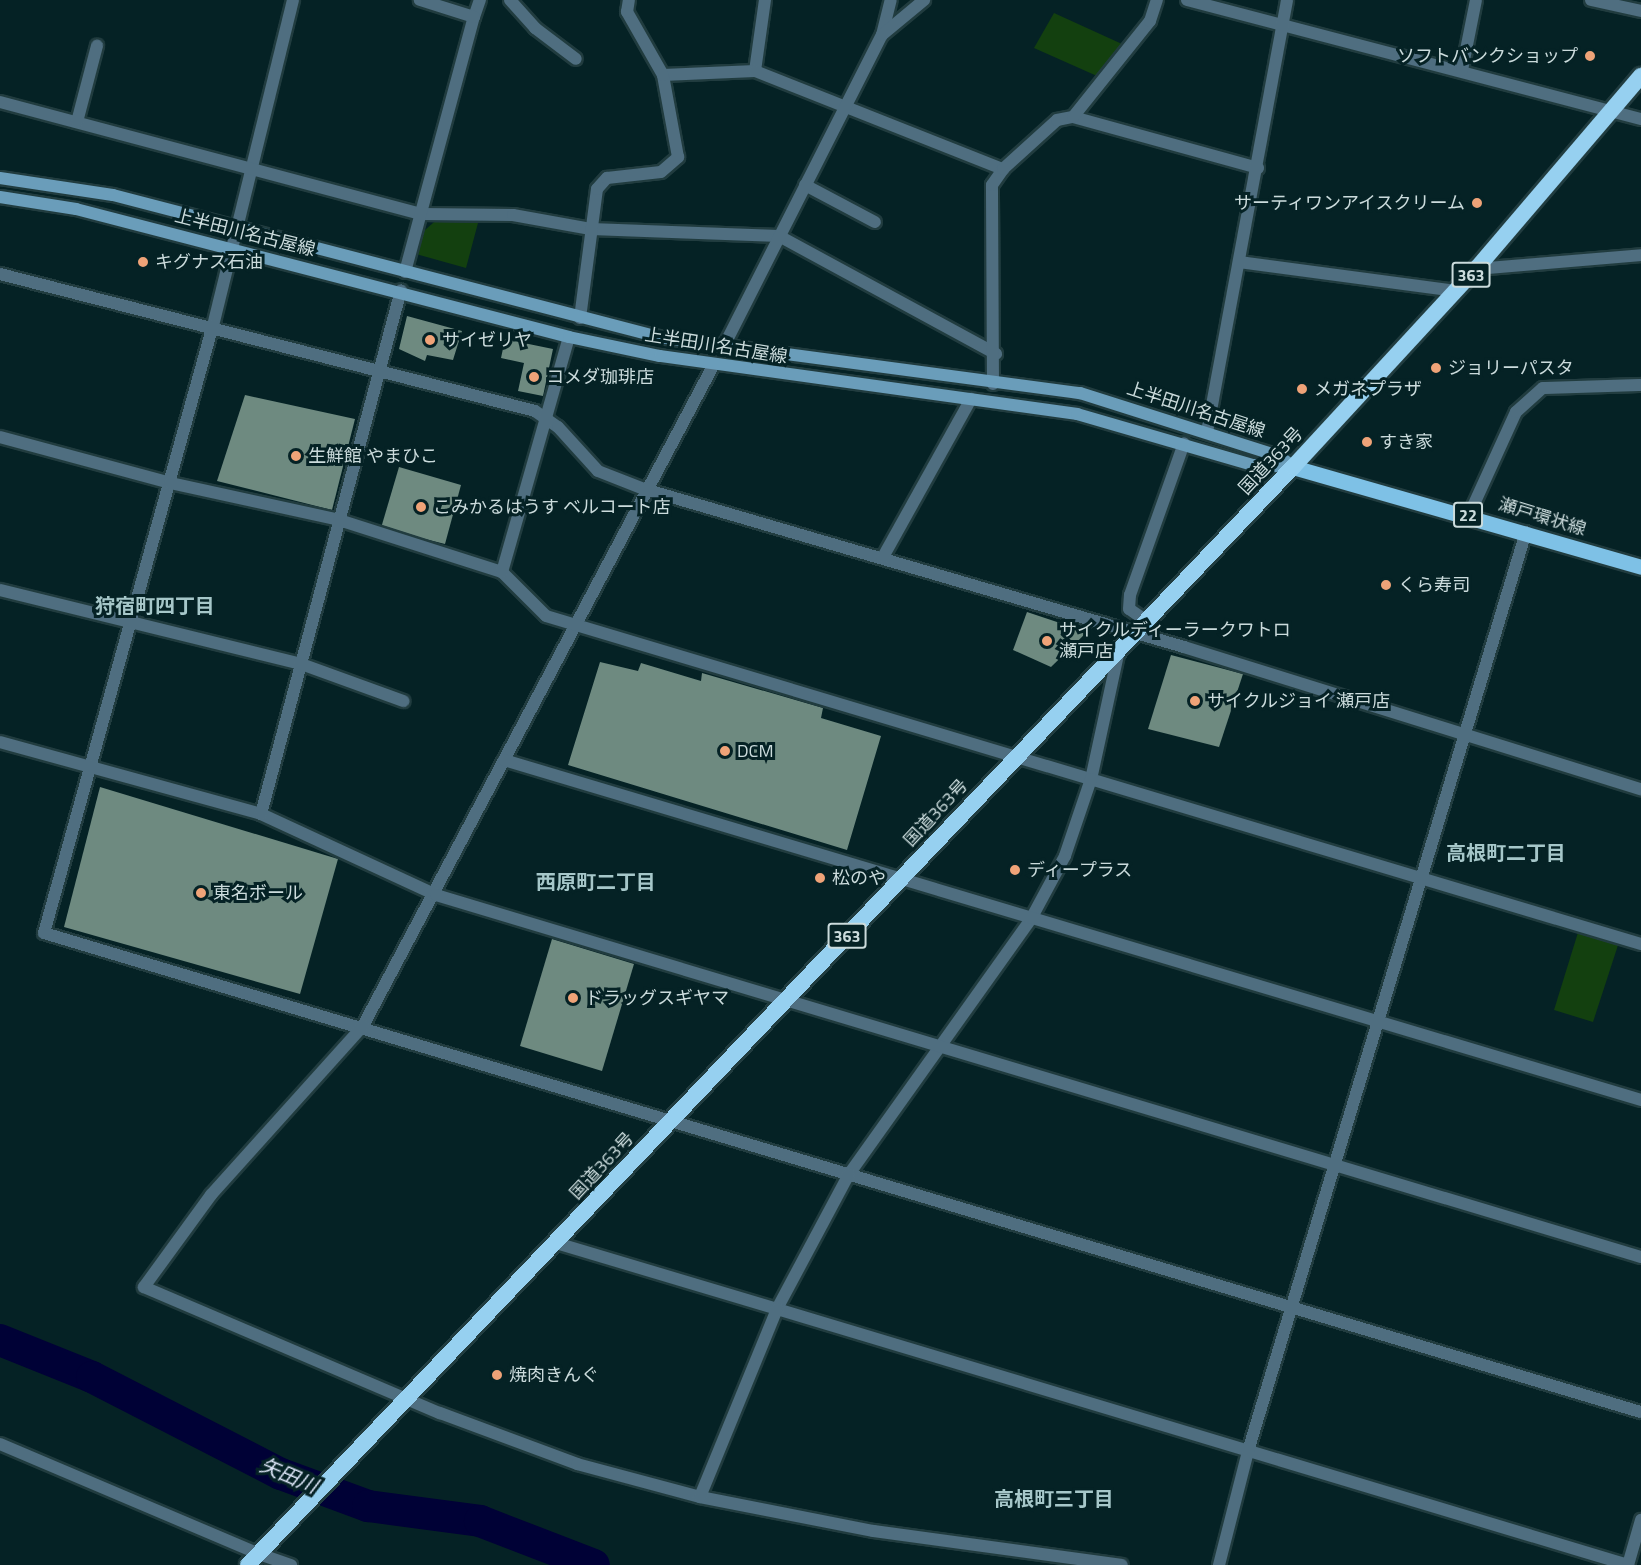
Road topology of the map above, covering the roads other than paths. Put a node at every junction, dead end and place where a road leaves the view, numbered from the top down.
1 (293, 0) edge
2 (420, 0) edge
3 (480, 0) edge
4 (510, 0) edge
5 (628, 0) edge
6 (765, 0) edge
7 (891, 0) edge
8 (924, 0) edge
9 (1157, 0) edge
10 (1187, 0) edge
11 (1287, 0) edge
12 (1476, 0) edge
13 (1591, 0) edge
14 (433, 2) edge
15 (1641, 11) edge
16 (474, 17) junction
17 (1284, 26) junction
18 (882, 35) junction
19 (97, 46) dead end
20 (576, 59) dead end
21 (1462, 70) junction
22 (755, 71) junction
23 (663, 75) junction
24 (1641, 76) edge
25 (0, 102) edge
26 (846, 108) junction
27 (1612, 110) junction
28 (1073, 117) junction
29 (1641, 119) edge
30 (77, 122) junction
31 (254, 167) junction
32 (1258, 168) junction
33 (1003, 169) junction
34 (0, 178) edge
35 (806, 185) junction
36 (0, 197) edge
37 (422, 214) junction
38 (876, 222) dead end
39 (238, 229) junction
40 (591, 229) junction
41 (779, 236) junction
42 (233, 249) junction
43 (1641, 255) edge
44 (1239, 262) junction
45 (1476, 269) junction
46 (405, 272) junction
47 (0, 274) edge
48 (401, 290) junction
49 (1456, 291) junction
50 (580, 318) junction
51 (213, 325) junction
52 (569, 337) junction
53 (723, 346) junction
54 (996, 354) junction
55 (714, 366) junction
56 (380, 369) junction
57 (993, 384) junction
58 (1641, 385) edge
59 (971, 399) junction
60 (547, 418) junction
61 (1207, 432) junction
62 (0, 437) edge
63 (1184, 443) junction
64 (1293, 466) junction
65 (170, 483) junction
66 (644, 489) junction
67 (1469, 515) junction
68 (339, 520) junction
69 (1526, 532) junction
70 (883, 557) junction
71 (1641, 567) edge
72 (502, 573) junction
73 (0, 590) edge
74 (132, 621) junction
75 (577, 625) junction
76 (1140, 626) junction
77 (1119, 648) junction
78 (301, 664) junction
79 (403, 701) dead end
80 (1463, 735) junction
81 (0, 742) edge
82 (1015, 756) junction
83 (504, 760) junction
84 (94, 767) junction
85 (1092, 780) junction
86 (1641, 789) edge
87 (261, 814) junction
88 (902, 878) junction
89 (1421, 878) junction
90 (436, 895) junction
91 (1031, 919) junction
92 (1641, 944) edge
93 (786, 1000) junction
94 (1378, 1023) junction
95 (363, 1026) junction
96 (941, 1046) junction
97 (1641, 1100) edge
98 (669, 1122) junction
99 (1334, 1166) junction
100 (849, 1174) junction
101 (556, 1243) junction
102 (1641, 1257) edge
103 (1292, 1308) junction
104 (777, 1309) junction
105 (403, 1400) junction
106 (1641, 1412) edge
107 (0, 1444) edge
108 (1248, 1451) junction
109 (700, 1497) junction
110 (1641, 1520) edge
111 (258, 1554) edge
112 (291, 1565) edge
113 (1122, 1565) edge
114 (1219, 1565) edge
115 (1628, 1565) edge

1 - 31 street
2 - 14 street
3 - 16 street
4 - 20 street
5 - 23 street
6 - 22 street
7 - 18 street
8 - 18 street
9 - 28 street
10 - 17 street
11 - 17 street
12 - 21 street
13 - 15 street
14 - 16 street
16 - 37 street
17 - 21 street
17 - 32 street
18 - 26 street
19 - 30 street
21 - 27 street
22 - 23 street
22 - 26 street
23 - 40 street
24 - 27 highway, 国道363号 / 363
25 - 30 street
26 - 33 street
26 - 35 street
27 - 29 street
27 - 45 highway, 国道363号 / 363
28 - 32 street
28 - 33 street
30 - 31 street
31 - 37 street
31 - 39 street
32 - 44 street
33 - 54 street
34 - 39 main road, 上半田川名古屋線
35 - 38 street
35 - 41 street
36 - 42 main road, 上半田川名古屋線
37 - 40 street
37 - 46 street
39 - 42 street
39 - 46 main road, 上半田川名古屋線
40 - 41 street
40 - 50 street
41 - 53 street
41 - 54 street
42 - 48 main road, 上半田川名古屋線
42 - 51 street
43 - 45 street
44 - 49 street
44 - 61 street
45 - 49 highway, 国道363号 / 363
46 - 50 main road, 上半田川名古屋線
47 - 51 street
48 - 52 main road, 上半田川名古屋線
48 - 56 street
49 - 64 highway, 国道363号 / 363
50 - 53 main road, 上半田川名古屋線
51 - 56 street
51 - 65 street
52 - 55 main road, 上半田川名古屋線
52 - 60 street
53 - 57 main road, 上半田川名古屋線
54 - 57 street
55 - 59 main road, 上半田川名古屋線
55 - 66 street
56 - 60 street
56 - 68 street
57 - 61 main road, 上半田川名古屋線
58 - 67 street
59 - 63 main road, 上半田川名古屋線
59 - 70 street
60 - 66 street
60 - 72 street
61 - 64 main road, 上半田川名古屋線
62 - 65 street
63 - 64 main road, 上半田川名古屋線
63 - 76 street
64 - 67 main road, 瀬戸環状線 / 22
64 - 76 highway, 国道363号 / 363
65 - 68 street
65 - 74 street
66 - 70 street
66 - 75 street
67 - 69 main road, 瀬戸環状線 / 22
68 - 72 street
68 - 78 street
69 - 71 main road, 瀬戸環状線 / 22
69 - 80 street
70 - 76 street
72 - 75 street
73 - 74 street
74 - 78 street
74 - 84 street
75 - 82 street
75 - 83 street
76 - 77 highway, 国道363号 / 363
76 - 80 street
77 - 82 highway, 国道363号 / 363
77 - 85 street
78 - 79 street
78 - 87 street
80 - 86 street
80 - 89 street
81 - 84 street
82 - 85 street
82 - 88 highway, 国道363号 / 363
83 - 88 street
83 - 90 street
84 - 87 street
84 - 95 street
85 - 89 street
85 - 91 street
87 - 90 street
88 - 91 street
88 - 93 highway, 国道363号 / 363
89 - 92 street
89 - 94 street
90 - 93 street
90 - 95 street
91 - 94 street
91 - 96 street
93 - 96 street
93 - 98 highway, 国道363号 / 363
94 - 97 street
94 - 99 street
95 - 98 street
95 - 105 street
96 - 99 street
96 - 100 street
98 - 100 street
98 - 101 highway, 国道363号 / 363
99 - 102 street
99 - 103 street
100 - 103 street
100 - 104 street
101 - 104 street
101 - 105 highway, 国道363号 / 363
103 - 106 street
103 - 108 street
104 - 108 street
104 - 109 street
105 - 109 street
105 - 111 highway, 国道363号 / 363
107 - 111 street
108 - 114 street
108 - 115 street
109 - 113 street
110 - 115 street
111 - 112 street

